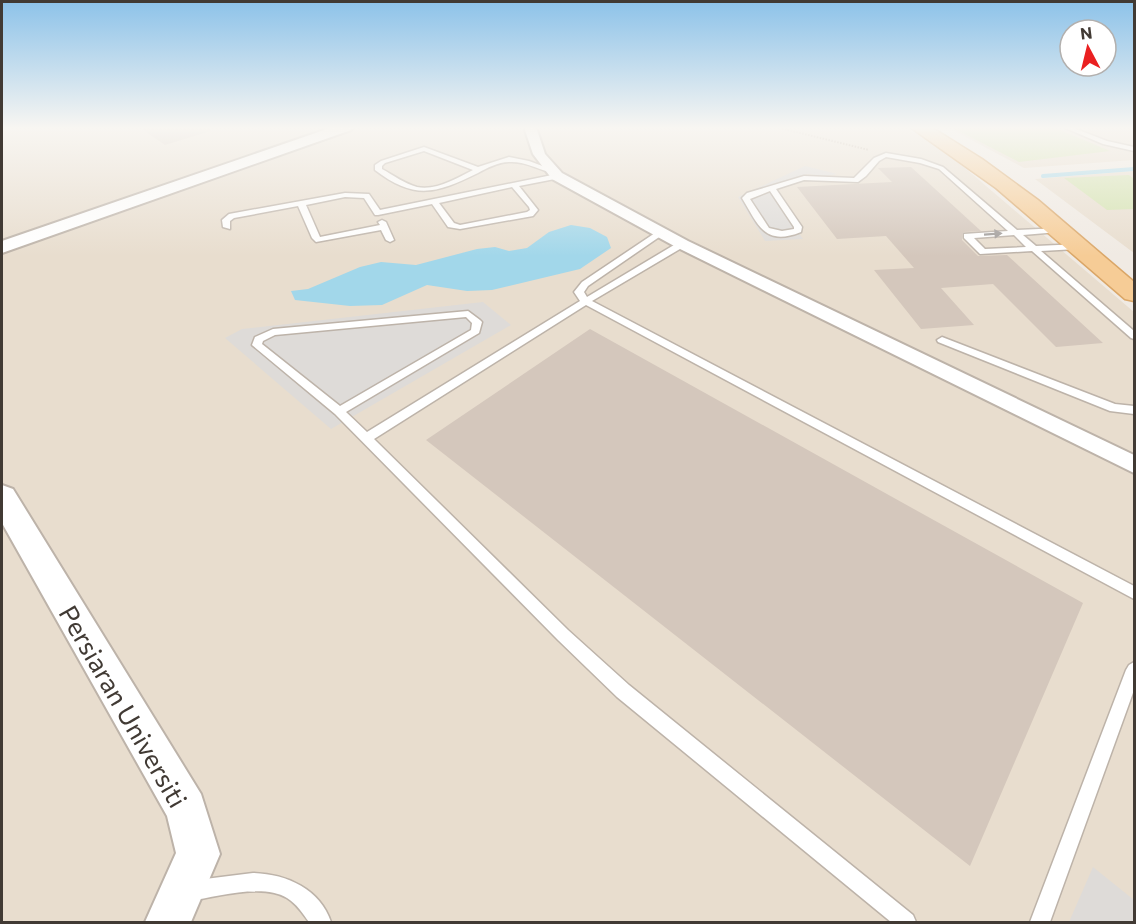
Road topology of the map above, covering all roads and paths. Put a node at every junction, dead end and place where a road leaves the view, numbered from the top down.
1 (222, 170) edge
2 (379, 170) edge
3 (479, 170) edge
4 (544, 170) edge
5 (551, 170) edge
6 (866, 170) edge
7 (944, 170) edge
8 (984, 170) edge
9 (1006, 170) edge
10 (553, 173) junction
11 (514, 185) junction
12 (771, 188) junction
13 (434, 201) junction
14 (301, 203) junction
15 (378, 213) junction
16 (227, 227) dead end
17 (384, 227) junction
18 (1058, 230) junction
19 (661, 233) junction
20 (1018, 233) junction
21 (390, 240) dead end
22 (682, 244) junction
23 (1077, 246) junction
24 (2, 247) edge
25 (1035, 249) junction
26 (1134, 274) edge
27 (1134, 294) edge
28 (585, 301) junction
29 (1134, 336) edge
30 (942, 340) dead end
31 (1134, 410) edge
32 (339, 411) junction
33 (366, 438) junction
34 (1134, 465) edge
35 (2, 497) edge
36 (1134, 593) edge
37 (1134, 670) edge
38 (174, 907) edge
39 (321, 922) edge
40 (906, 922) edge
41 (1040, 922) edge

1 - 24 street
2 - 3 lane
4 - 10 lane
5 - 10 street
6 - 12 lane
7 - 20 lane
8 - 18 main road
9 - 26 main road
10 - 11 lane
10 - 19 street
11 - 13 lane
11 - 13 lane
12 - 12 lane
13 - 15 lane
14 - 15 lane
14 - 16 lane
14 - 17 lane
15 - 17 lane
17 - 21 lane
18 - 20 lane
18 - 23 main road
19 - 22 street
19 - 28 lane
20 - 25 lane
25 -> 20 lane
22 - 28 lane
22 - 34 street
23 - 25 lane
23 - 27 main road
25 - 29 lane
28 - 33 lane
28 - 36 lane
30 - 31 lane
32 - 32 lane
32 - 33 lane
33 - 40 lane
35 - 38 street, Persiaran Universiti
37 - 41 lane
38 - 39 lane

